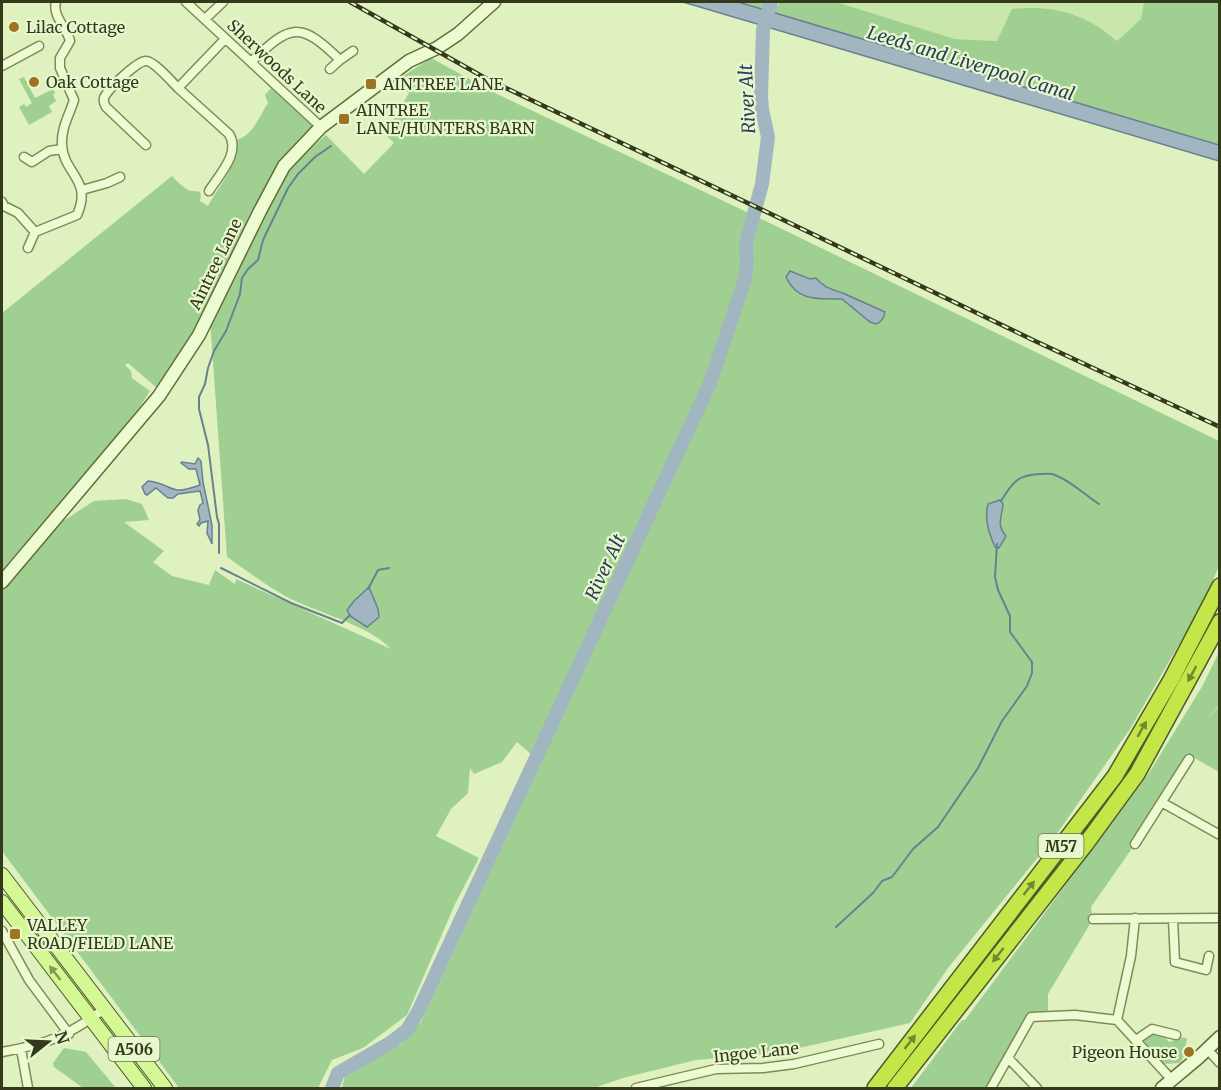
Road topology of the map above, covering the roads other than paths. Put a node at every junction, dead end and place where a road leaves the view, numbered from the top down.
1 (56, 2) edge
2 (186, 2) edge
3 (223, 2) edge
4 (494, 2) edge
5 (206, 19) junction
6 (225, 39) junction
7 (39, 46) dead end
8 (353, 51) dead end
9 (340, 60) junction
10 (252, 61) junction
11 (2, 66) edge
12 (330, 69) dead end
13 (178, 88) junction
14 (321, 127) junction
15 (146, 145) dead end
16 (62, 148) junction
17 (24, 157) dead end
18 (120, 177) dead end
19 (82, 190) junction
20 (209, 191) dead end
21 (2, 202) edge
22 (35, 232) junction
23 (28, 248) dead end
24 (2, 582) edge
25 (1220, 586) edge
26 (1220, 622) edge
27 (1189, 759) dead end
28 (1163, 803) junction
29 (1220, 835) edge
30 (1135, 844) dead end
31 (2, 875) edge
32 (2, 902) edge
33 (1135, 918) junction
34 (1220, 918) edge
35 (1093, 919) dead end
36 (1173, 919) junction
37 (2, 931) edge
38 (1209, 956) dead end
39 (104, 1009) junction
40 (91, 1019) junction
41 (1116, 1020) junction
42 (69, 1034) junction
43 (1176, 1035) dead end
44 (1220, 1037) edge
45 (1136, 1040) junction
46 (879, 1044) dead end
47 (21, 1049) junction
48 (1207, 1049) junction
49 (2, 1052) edge
50 (1010, 1059) junction
51 (1220, 1063) edge
52 (1167, 1084) edge
53 (28, 1089) edge
54 (144, 1089) edge
55 (165, 1089) edge
56 (636, 1089) edge
57 (875, 1089) edge
58 (895, 1089) edge
59 (991, 1089) edge
60 (1037, 1089) edge

1 - 16 street
2 - 5 street, Sherwoods Lane
3 - 5 street
4 - 14 main road, Aintree Lane
5 - 6 street, Sherwoods Lane
6 - 10 street, Sherwoods Lane
6 - 13 street
7 - 11 street
8 - 9 street
9 - 10 street
9 - 12 street
10 - 14 street, Sherwoods Lane
13 - 15 street
13 - 20 street
14 - 24 main road, Aintree Lane
16 - 17 street
16 - 19 street
18 - 19 street
19 - 22 street
21 - 22 street
22 - 23 street
57 -> 25 highway, M57
26 -> 58 highway, M57
27 - 28 street
28 - 29 street
28 - 30 street
31 - 39 main road, A506
40 -> 32 main road, A506
33 - 35 street
33 - 36 street
33 - 41 street
34 - 36 street
36 - 38 street
37 - 42 street
39 - 40 street
39 - 55 main road, A506
40 - 42 street
40 - 54 main road, A506
41 - 45 street
41 - 50 street
42 - 47 street
43 - 45 street
44 - 48 main road
45 - 52 street
46 - 56 street, Ingoe Lane
47 - 49 street
47 - 53 street
48 - 51 street
48 - 52 main road
50 - 59 street
50 - 60 street

